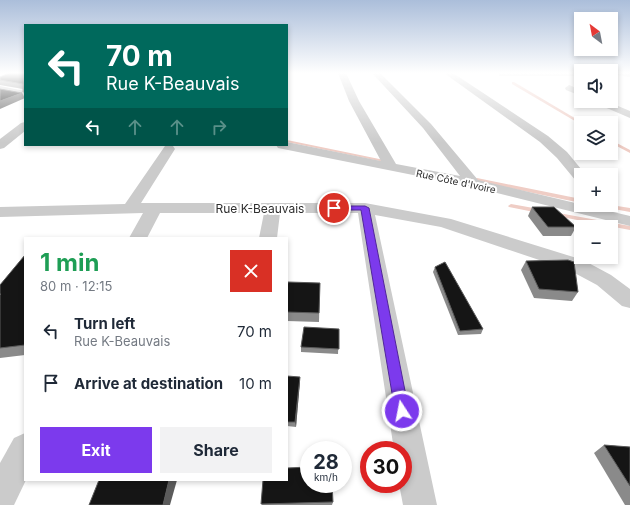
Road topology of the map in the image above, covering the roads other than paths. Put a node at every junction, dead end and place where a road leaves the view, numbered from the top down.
1 (352, 97) edge
2 (400, 97) edge
3 (482, 97) edge
4 (614, 108) edge
5 (630, 115) edge
6 (24, 126) edge
7 (0, 145) edge
8 (287, 146) edge
9 (169, 149) dead end
10 (391, 167) junction
11 (574, 170) edge
12 (473, 183) junction
13 (130, 208) junction
14 (154, 208) junction
15 (273, 208) junction
16 (365, 208) junction
17 (0, 212) edge
18 (612, 212) edge
19 (622, 220) edge
20 (139, 237) edge
21 (268, 237) edge
22 (627, 297) edge
23 (24, 452) edge
24 (0, 496) edge
25 (420, 505) edge

1 - 10 street
2 - 12 street
3 - 11 street
4 - 5 street
6 - 7 street
8 - 10 street, Rue Côte d'Ivoire
9 - 13 street
10 - 12 street, Rue Côte d'Ivoire
12 - 19 street, Rue Côte d'Ivoire
13 - 14 street, Rue K-Beauvais
13 - 17 street, Rue K-Beauvais
14 - 15 street, Rue K-Beauvais
14 - 20 street
15 - 16 street, Rue K-Beauvais
15 - 21 street
16 - 22 street, Rue K-Beauvais
16 - 25 street
18 - 19 street
23 - 24 street

